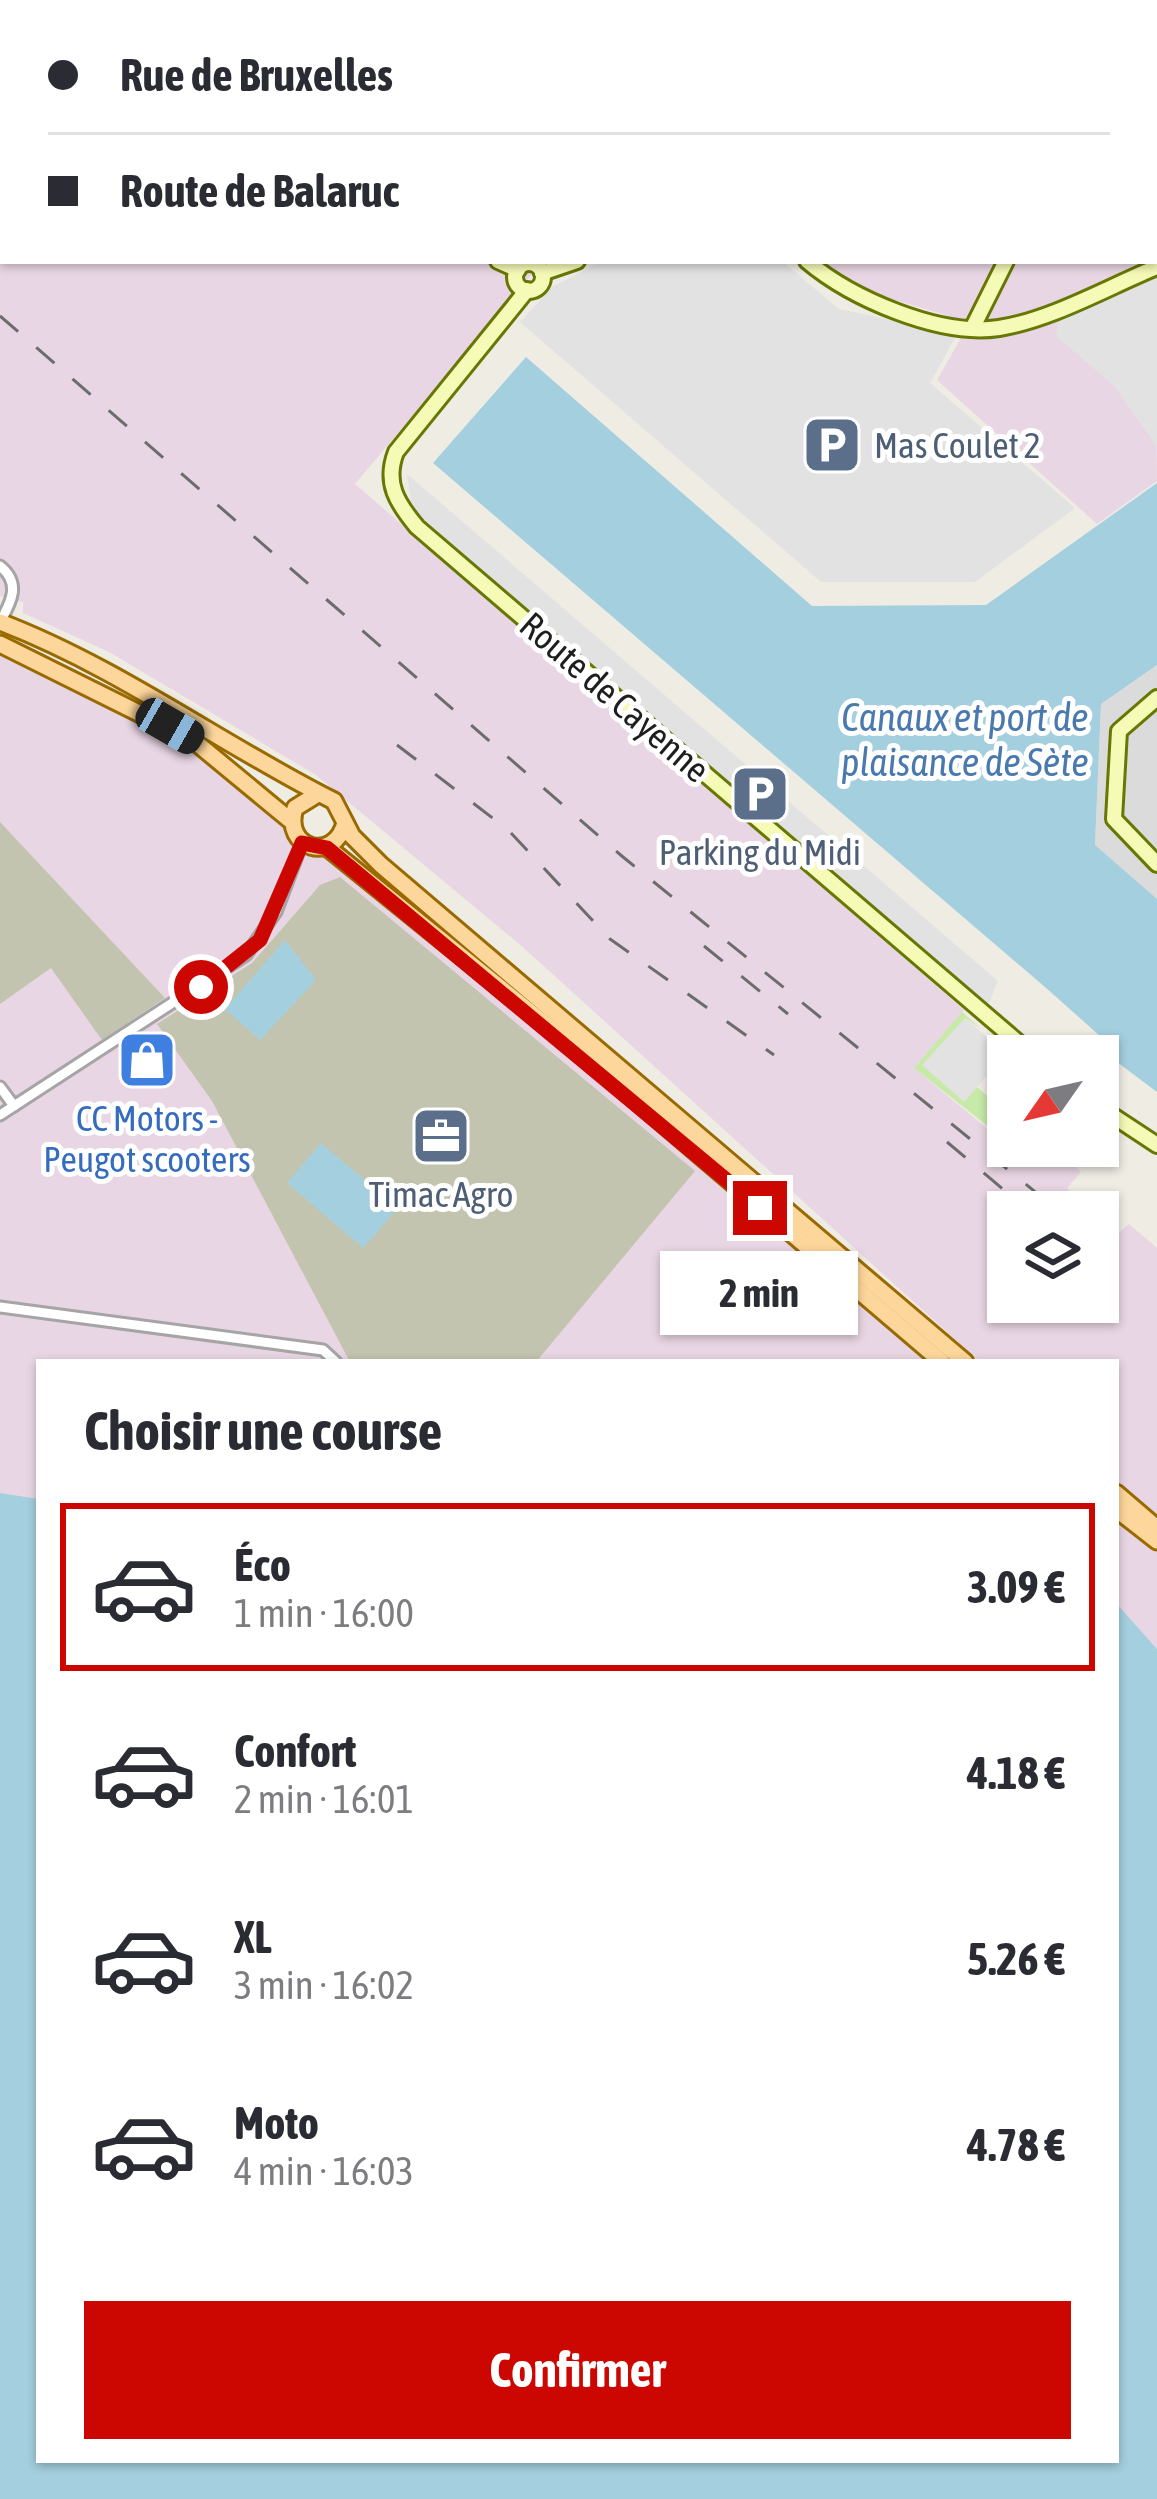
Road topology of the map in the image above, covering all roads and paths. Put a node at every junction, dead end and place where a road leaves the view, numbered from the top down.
1 (505, 264) edge
2 (529, 264) edge
3 (532, 264) edge
4 (568, 264) edge
5 (812, 264) edge
6 (1005, 264) edge
7 (1157, 267) edge
8 (518, 270) junction
9 (542, 273) junction
10 (527, 290) junction
11 (992, 292) junction
12 (1020, 322) junction
13 (972, 329) junction
14 (0, 566) edge
15 (0, 622) edge
16 (0, 644) edge
17 (1157, 698) edge
18 (316, 795) junction
19 (292, 821) junction
20 (345, 823) junction
21 (302, 843) junction
22 (327, 848) junction
23 (1157, 864) edge
24 (1010, 1035) edge
25 (0, 1087) edge
26 (14, 1106) junction
27 (0, 1115) edge
28 (1119, 1120) edge
29 (1157, 1145) edge
30 (0, 1307) edge
31 (333, 1359) edge
32 (938, 1359) edge
33 (961, 1359) edge
34 (1119, 1496) edge
35 (1119, 1511) edge
36 (1157, 1528) edge
37 (1157, 1541) edge

1 - 8 street, Route de Cayenne
2 - 8 street, Route de Cayenne
3 - 9 street, Route de Cayenne
4 - 9 street, Route de Cayenne
5 - 13 street
6 - 11 street
7 - 12 street
8 - 10 street
9 - 10 street, Route de Cayenne
10 - 24 street, Route de Cayenne
11 - 12 street
11 - 13 street
12 - 13 street
14 - 15 street
15 - 18 main road
16 - 19 main road
17 - 23 street
18 - 19 main road
18 - 20 main road
19 - 21 main road
20 - 22 main road
20 - 33 main road
21 - 22 main road
21 - 26 street
22 - 32 main road
25 - 26 street
26 - 27 street
28 - 29 street
30 - 31 street
34 - 36 main road
35 - 37 main road

